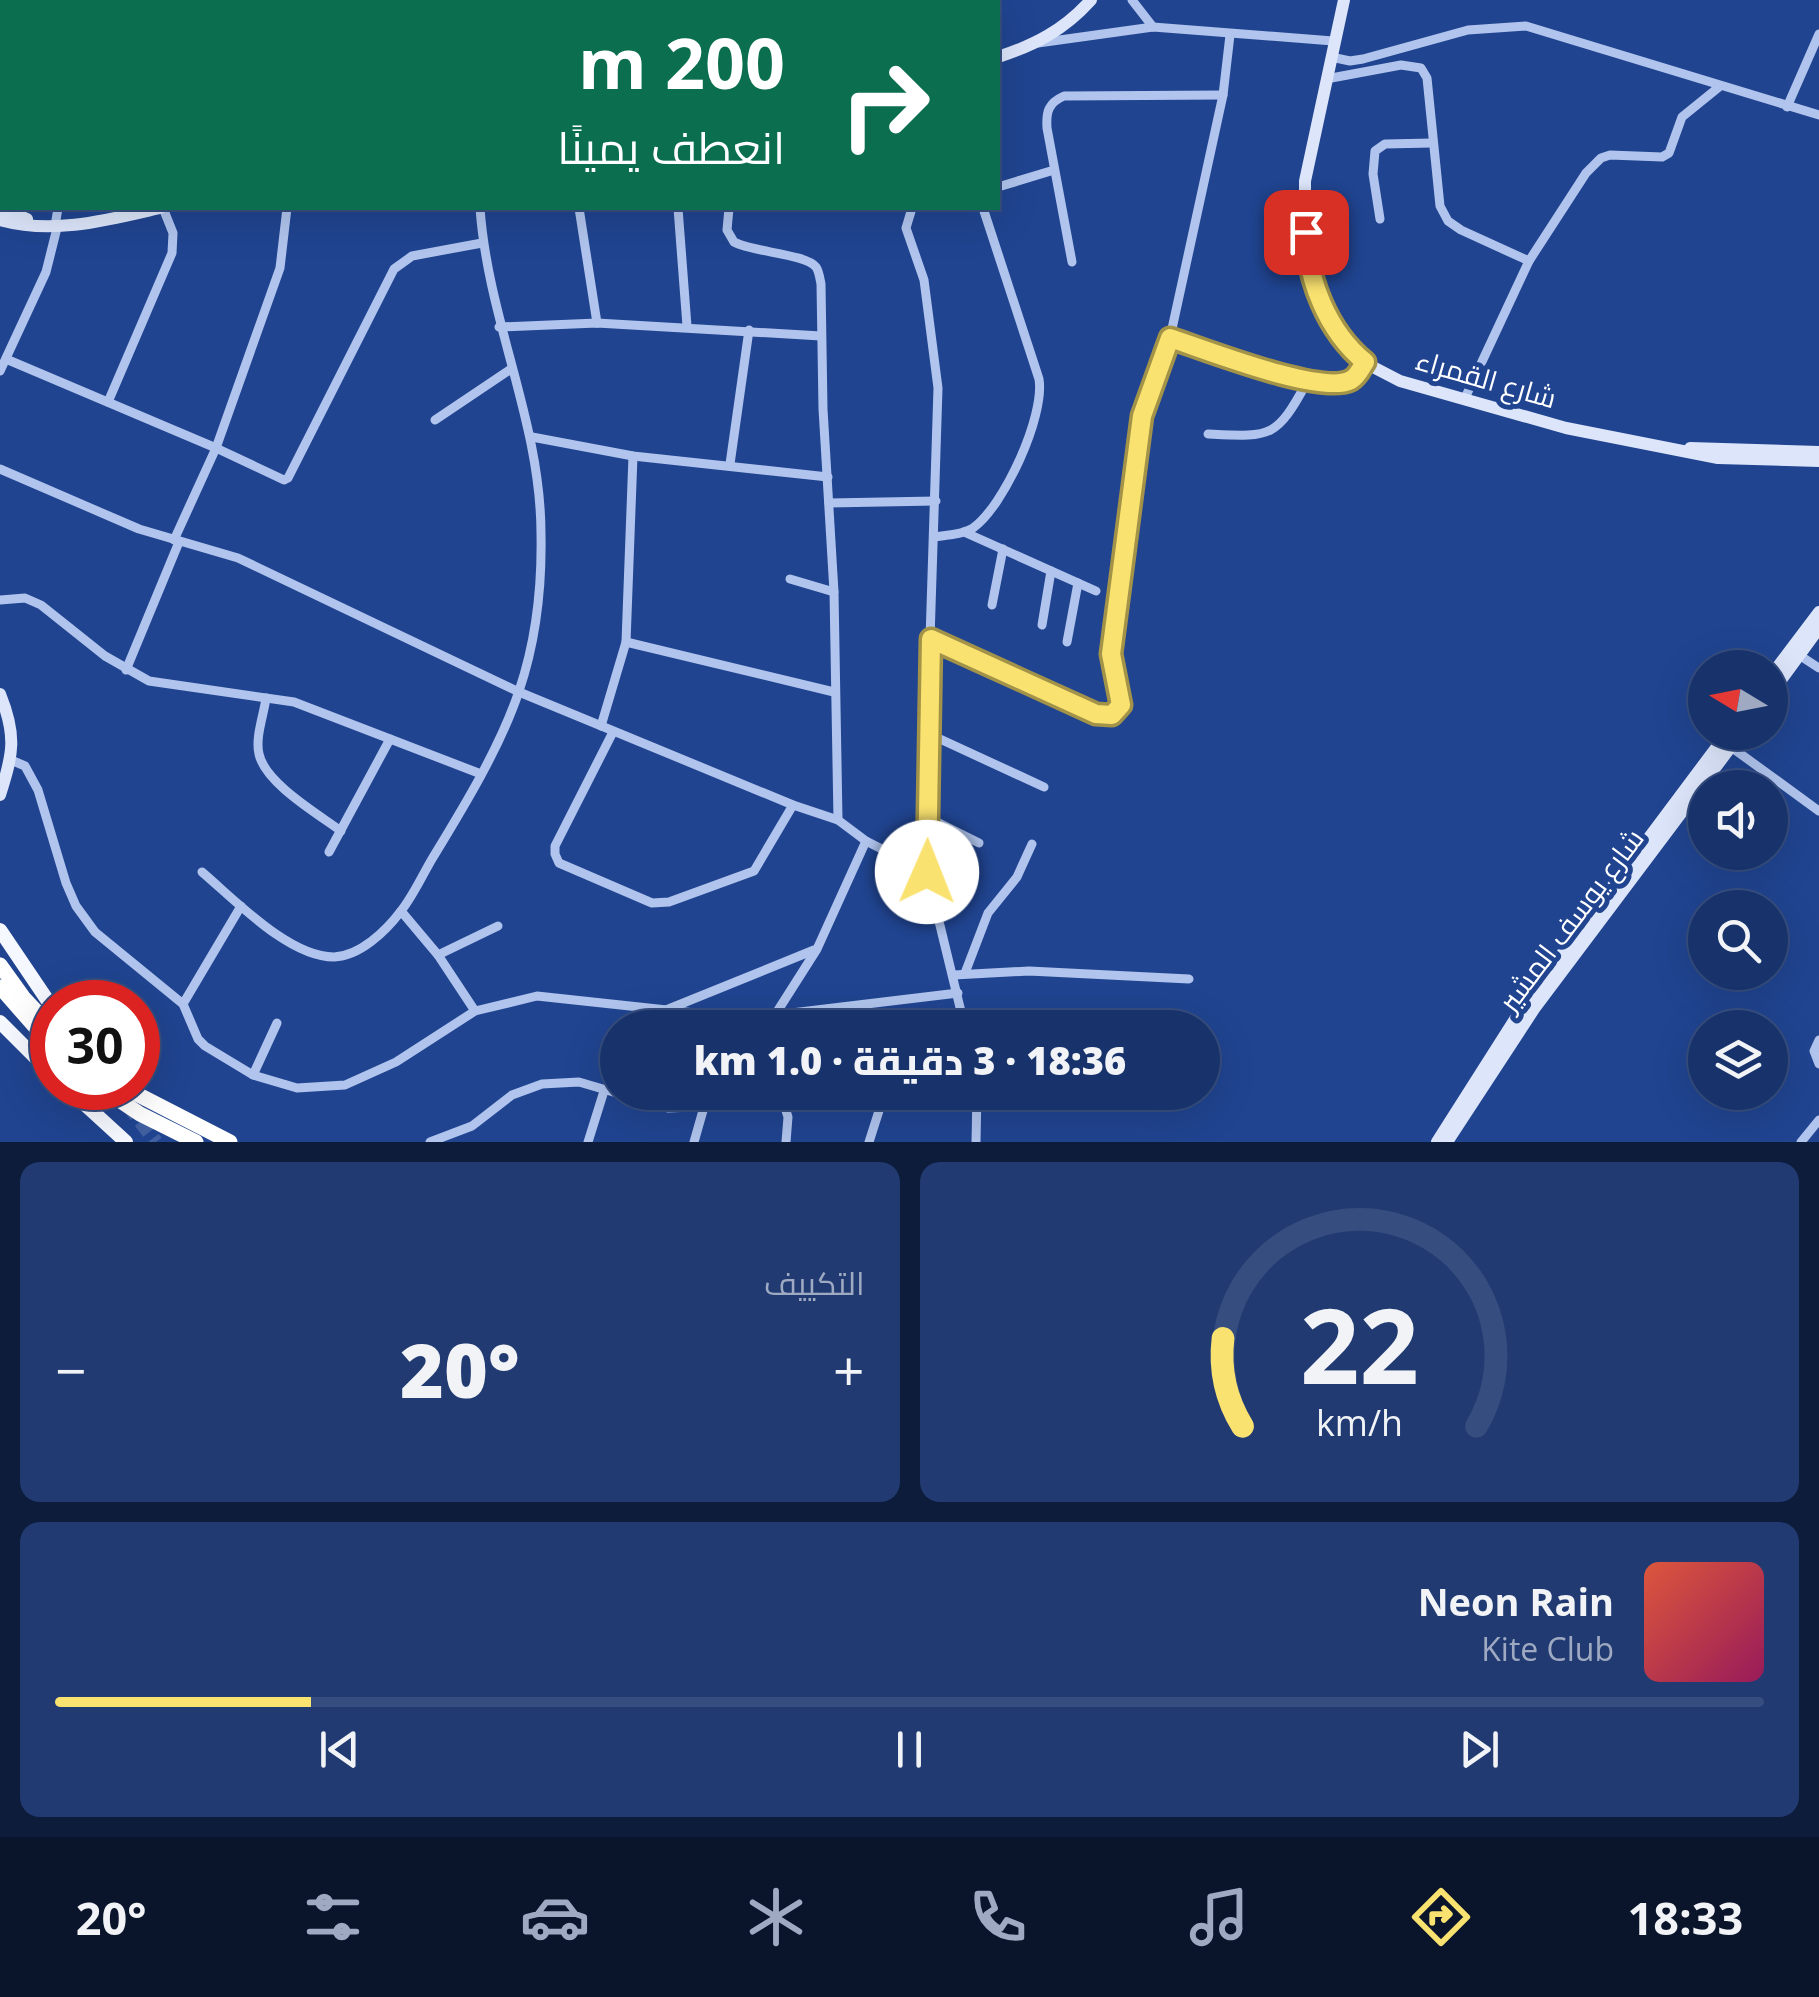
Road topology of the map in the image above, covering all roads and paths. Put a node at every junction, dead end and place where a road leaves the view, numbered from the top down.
1 (1090, 0) edge
2 (1132, 0) edge
3 (1344, 0) edge
4 (1154, 27) junction
5 (1819, 34) edge
6 (1230, 35) junction
7 (1333, 42) junction
8 (1038, 44) junction
9 (1000, 56) edge
10 (1331, 57) junction
11 (1326, 79) junction
12 (1719, 87) junction
13 (1223, 95) junction
14 (1787, 107) junction
15 (1819, 116) edge
16 (1432, 143) junction
17 (1054, 170) junction
18 (1000, 185) edge
19 (6, 210) edge
20 (127, 210) edge
21 (162, 210) edge
22 (287, 210) edge
23 (480, 210) edge
24 (580, 210) edge
25 (678, 210) edge
26 (729, 210) edge
27 (911, 210) edge
28 (985, 210) edge
29 (57, 218) edge
30 (1380, 220) dead end
31 (482, 243) junction
32 (1530, 261) junction
33 (1072, 262) dead end
34 (597, 323) junction
35 (687, 326) junction
36 (499, 327) junction
37 (749, 330) junction
38 (821, 336) junction
39 (1170, 338) junction
40 (6, 360) junction
41 (1365, 362) junction
42 (510, 368) junction
43 (0, 371) edge
44 (1306, 382) junction
45 (1465, 398) junction
46 (108, 402) junction
47 (435, 420) dead end
48 (1208, 434) dead end
49 (532, 438) junction
50 (216, 448) junction
51 (1678, 449) junction
52 (1819, 452) edge
53 (633, 456) junction
54 (1819, 461) edge
55 (730, 464) junction
56 (0, 470) edge
57 (828, 477) junction
58 (829, 502) junction
59 (936, 502) junction
60 (964, 532) junction
61 (934, 536) junction
62 (177, 541) junction
63 (1003, 549) junction
64 (1051, 571) junction
65 (790, 580) dead end
66 (1078, 583) junction
67 (1096, 591) dead end
68 (834, 592) junction
69 (0, 600) edge
70 (992, 605) dead end
71 (1819, 612) edge
72 (1042, 624) dead end
73 (1819, 628) edge
74 (931, 639) junction
75 (626, 642) junction
76 (1068, 642) dead end
77 (1788, 653) edge
78 (1799, 656) junction
79 (1819, 668) edge
80 (126, 670) junction
81 (1788, 670) edge
82 (519, 692) junction
83 (834, 692) junction
84 (0, 694) edge
85 (266, 698) junction
86 (601, 726) junction
87 (613, 732) junction
88 (927, 733) junction
89 (390, 739) junction
90 (1715, 750) edge
91 (1729, 750) edge
92 (1735, 750) edge
93 (11, 760) junction
94 (481, 774) junction
95 (1044, 787) dead end
96 (0, 796) edge
97 (793, 805) junction
98 (1819, 811) edge
99 (928, 818) junction
100 (838, 820) junction
101 (341, 831) junction
102 (866, 840) junction
103 (979, 843) dead end
104 (1032, 844) dead end
105 (329, 852) dead end
106 (202, 872) dead end
107 (927, 872) junction
108 (241, 906) junction
109 (401, 911) junction
110 (498, 926) dead end
111 (1, 929) edge
112 (816, 949) junction
113 (438, 954) junction
114 (0, 965) edge
115 (960, 974) junction
116 (1189, 979) dead end
117 (34, 980) edge
118 (0, 987) edge
119 (958, 993) junction
120 (30, 1004) edge
121 (183, 1004) junction
122 (665, 1010) joint
123 (779, 1010) edge
124 (817, 1010) edge
125 (962, 1010) edge
126 (475, 1011) junction
127 (30, 1021) edge
128 (0, 1022) edge
129 (277, 1023) dead end
130 (1819, 1040) edge
131 (30, 1052) edge
132 (1819, 1064) edge
133 (253, 1075) junction
134 (600, 1090) edge
135 (600, 1104) edge
136 (160, 1106) edge
137 (91, 1110) edge
138 (134, 1110) edge
139 (703, 1110) edge
140 (786, 1110) edge
141 (880, 1110) edge
142 (977, 1110) edge
143 (1819, 1120) edge
144 (126, 1142) edge
145 (196, 1142) edge
146 (230, 1142) edge
147 (430, 1142) edge
148 (588, 1142) edge
149 (694, 1142) edge
150 (786, 1142) edge
151 (870, 1142) edge
152 (976, 1142) edge
153 (1437, 1142) edge
154 (1448, 1142) edge
155 (1801, 1142) edge

1 - 8 street
2 - 4 street
3 - 7 street, شارع القمراء
4 - 6 street
4 - 8 street
5 - 14 street
6 - 7 street
6 - 13 street
7 - 10 street, شارع القمراء
8 - 9 street
10 - 11 street, شارع القمراء
10 - 12 street
11 - 16 street
11 - 41 street, شارع القمراء
12 - 14 street
12 - 32 street
13 - 17 street
13 - 39 street
14 - 15 street
16 - 30 street
16 - 32 street
17 - 18 street
17 - 33 street
19 - 29 street
20 - 29 street
21 - 46 street
22 - 50 street
23 - 31 street
24 - 34 street
25 - 35 street
26 - 38 street
27 - 59 street
28 - 60 street
29 - 40 street
31 - 36 street
31 - 50 street
32 - 45 street
34 - 35 street
34 - 36 street
35 - 37 street
36 - 42 street
37 - 38 street
37 - 55 street
38 - 57 street
39 - 44 street
39 - 74 street
40 - 43 street
40 - 46 street
41 - 44 street
41 - 45 street, شارع القمراء
42 - 47 street
42 - 49 street
44 - 48 street
45 - 51 street, شارع القمراء
46 - 50 street
49 - 53 street
49 - 82 street
50 - 62 street
51 - 52 street, شارع القمراء
51 - 54 street, شارع القمراء
53 - 55 street
53 - 75 street
55 - 57 street
56 - 62 street
57 - 58 street
58 - 59 street
58 - 68 street
59 - 61 street
60 - 61 street
60 - 63 street
61 - 74 street
62 - 80 street
62 - 82 street
63 - 64 street
63 - 70 street
64 - 66 street
64 - 72 street
65 - 68 street
66 - 67 street
66 - 76 street
68 - 83 street
69 - 80 street
71 - 77 street
73 - 78 street
74 - 88 street
75 - 83 street
75 - 86 street
78 - 79 street
78 - 81 street
80 - 85 street
82 - 86 street
82 - 94 street
83 - 100 street
84 - 93 street
85 - 89 street
85 - 101 street
86 - 87 street
87 - 97 street
87 - 97 street
88 - 95 street
88 - 99 street
89 - 94 street
89 - 101 street
90 - 153 street, شارع يوسف المشير
91 - 154 street, شارع يوسف المشير
92 - 98 street
93 - 96 street
93 - 121 street
94 - 109 street
97 - 100 street
99 - 103 street
99 - 107 street
100 - 102 street
101 - 105 street
102 - 107 street
102 - 112 street
104 - 115 street
106 - 108 street
107 - 115 street
108 - 109 street
108 - 121 street
109 - 113 street
110 - 113 street
111 - 117 main road
112 - 122 street
112 - 123 street
113 - 126 street
114 - 120 highway
115 - 116 street
115 - 119 street
118 - 127 highway
119 - 124 street
119 - 125 street
121 - 133 street
122 - 126 street
126 - 133 street
128 - 131 main road
129 - 133 street
130 - 132 street
134 - 147 street
135 - 148 street
136 - 146 highway
137 - 144 main road
138 - 145 highway
139 - 149 street
140 - 150 street
141 - 151 street
142 - 152 street
143 - 155 street

